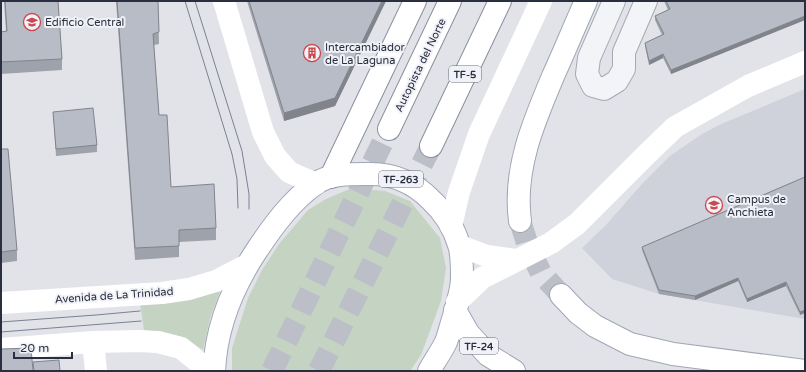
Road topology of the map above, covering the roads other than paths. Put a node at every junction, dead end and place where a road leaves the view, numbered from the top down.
1 (224, 1) edge
2 (415, 1) edge
3 (450, 1) edge
4 (500, 1) edge
5 (541, 1) edge
6 (586, 1) edge
7 (614, 1) edge
8 (646, 1) edge
9 (805, 62) edge
10 (389, 129) tunnel mouth
11 (431, 146) tunnel mouth
12 (323, 180) junction
13 (520, 221) tunnel mouth
14 (451, 226) junction
15 (460, 246) junction
16 (516, 260) junction
17 (247, 265) junction
18 (561, 295) tunnel mouth
19 (1, 303) edge
20 (456, 306) junction
21 (93, 342) junction
22 (1, 349) edge
23 (514, 370) edge
24 (96, 371) edge
25 (206, 371) edge
26 (214, 371) edge
27 (429, 371) edge
28 (505, 371) edge
29 (517, 371) edge
30 (805, 371) edge

1 - 12 main road
2 - 12 main road
3 - 10 main road, Autopista del Norte
4 - 11 main road, TF-5
5 - 14 main road
6 - 13 main road
7 - 8 street
9 - 16 main road
12 - 14 main road, TF-263
12 - 17 main road
14 - 15 main road, TF-263
15 - 16 main road
15 - 20 main road, TF-263
16 - 20 main road
17 - 19 main road, Avenida de La Trinidad
17 - 26 main road
18 - 30 main road
20 - 23 main road, TF-24
20 - 27 main road, TF-263
21 - 22 main road
21 - 24 main road
21 - 25 main road
23 - 28 main road, TF-24
23 - 29 main road, TF-24

